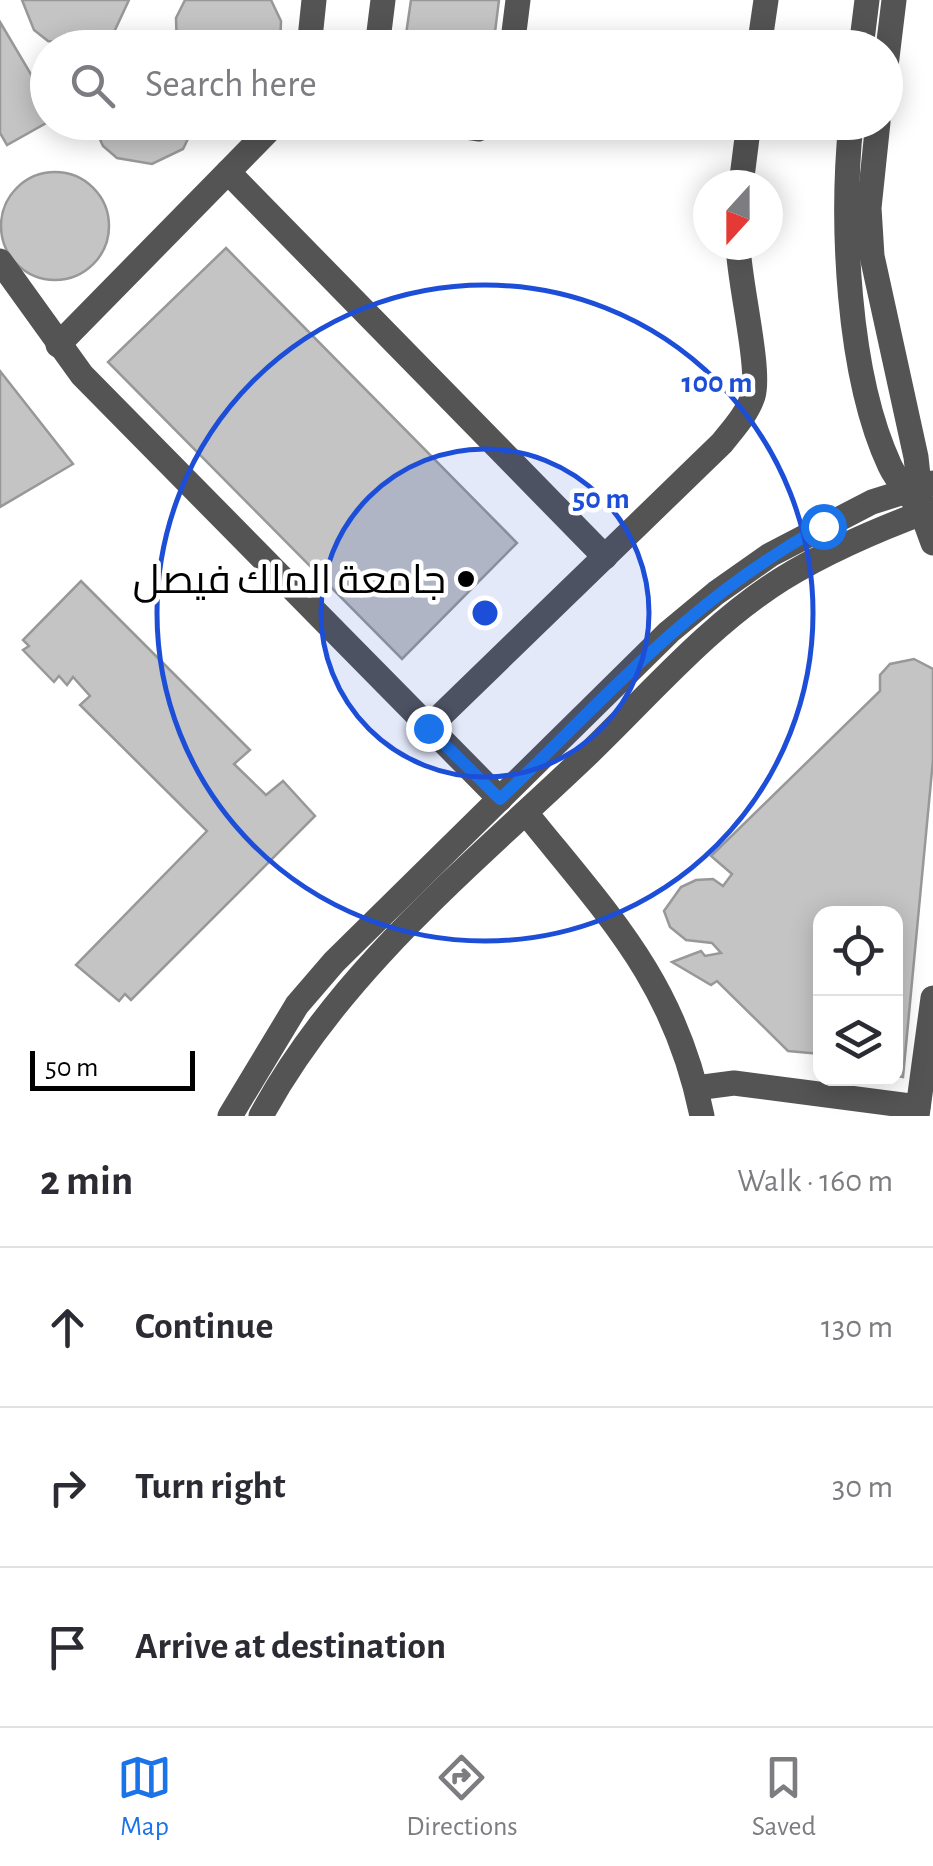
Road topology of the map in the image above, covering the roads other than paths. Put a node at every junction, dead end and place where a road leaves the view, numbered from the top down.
1 (314, 0) edge
2 (383, 0) edge
3 (518, 0) edge
4 (766, 0) edge
5 (867, 0) edge
6 (894, 0) edge
7 (311, 30) edge
8 (379, 30) edge
9 (514, 30) edge
10 (762, 30) edge
11 (863, 30) edge
12 (890, 30) edge
13 (259, 140) edge
14 (747, 140) edge
15 (850, 140) edge
16 (876, 140) edge
17 (743, 170) edge
18 (228, 172) junction
19 (739, 260) edge
20 (0, 261) edge
21 (58, 345) junction
22 (923, 497) edge
23 (933, 543) edge
24 (605, 556) junction
25 (428, 728) junction
26 (500, 799) junction
27 (526, 813) junction
28 (933, 998) edge
29 (696, 1088) junction
30 (918, 1111) edge
31 (230, 1116) edge
32 (261, 1116) edge
33 (702, 1116) edge

1 - 7 street
2 - 8 street
3 - 9 street
4 - 10 street
5 - 11 street
6 - 12 street
13 - 18 street
14 - 17 street
15 - 22 street
16 - 22 street
18 - 21 street
18 - 24 street
19 - 24 street
20 - 21 street
21 - 25 street
22 - 23 street
22 - 26 street
22 - 27 street
24 - 25 street
25 - 26 street
26 - 31 street
27 - 29 street
27 - 32 street
28 - 30 street
29 - 30 street
29 - 33 street

